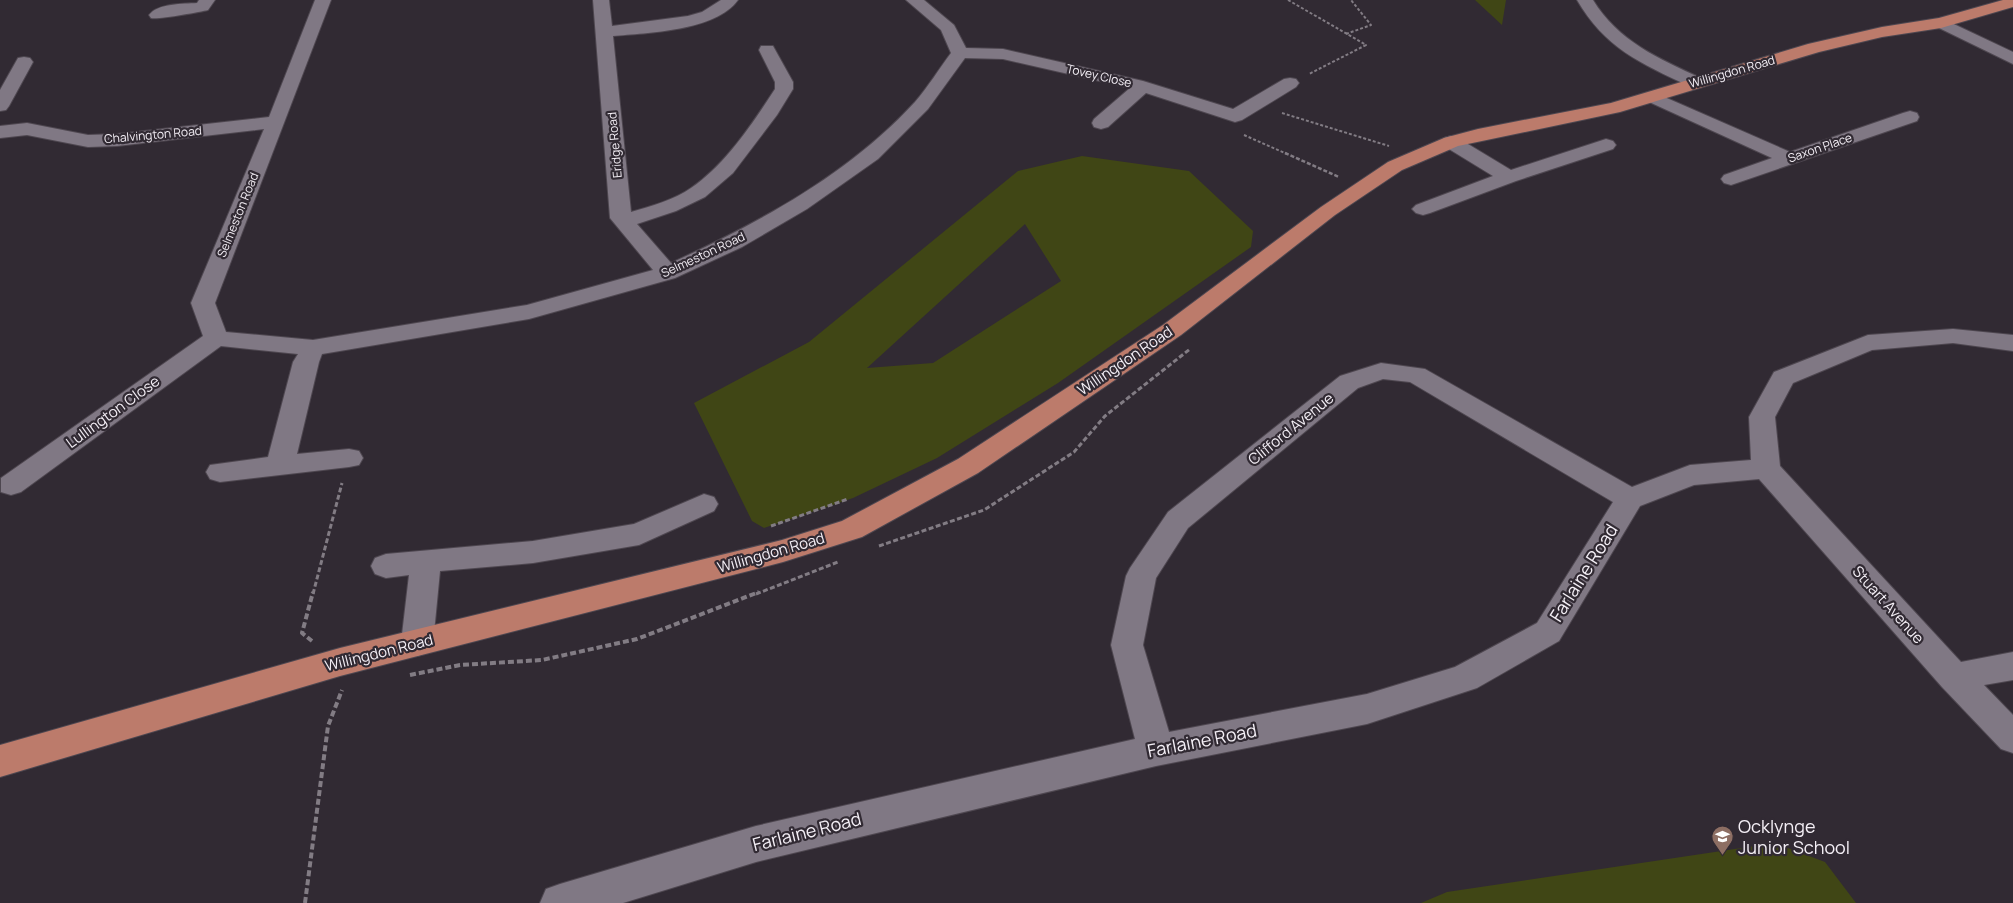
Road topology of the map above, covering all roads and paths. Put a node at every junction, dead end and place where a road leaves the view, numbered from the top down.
1 (323, 0) edge
2 (601, 0) edge
3 (730, 0) edge
4 (914, 0) edge
5 (1288, 0) edge
6 (1351, 0) edge
7 (1584, 0) edge
8 (2013, 2) edge
9 (205, 3) edge
10 (157, 15) dead end
11 (1942, 23) junction
12 (605, 32) junction
13 (1346, 34) junction
14 (767, 50) dead end
15 (960, 53) junction
16 (2013, 58) edge
17 (24, 62) dead end
18 (1695, 82) junction
19 (1290, 83) joint
20 (1143, 86) junction
21 (1654, 96) junction
22 (1254, 105) junction
23 (0, 106) edge
24 (1235, 116) junction
25 (1910, 117) dead end
26 (276, 122) junction
27 (1102, 123) dead end
28 (0, 132) edge
29 (1451, 142) junction
30 (1606, 145) dead end
31 (1387, 151) dead end
32 (1790, 159) junction
33 (1346, 176) dead end
34 (1509, 177) junction
35 (1341, 178) junction
36 (1731, 179) dead end
37 (1334, 184) dead end
38 (1423, 209) dead end
39 (623, 221) junction
40 (667, 274) junction
41 (216, 338) junction
42 (2013, 343) edge
43 (313, 348) junction
44 (349, 458) dead end
45 (280, 466) junction
46 (1766, 469) junction
47 (220, 472) dead end
48 (11, 485) dead end
49 (853, 498) dead end
50 (1630, 499) junction
51 (704, 504) dead end
52 (764, 528) dead end
53 (426, 561) junction
54 (386, 566) dead end
55 (417, 643) junction
56 (2013, 666) edge
57 (1954, 677) junction
58 (2013, 738) edge
59 (1156, 750) junction
60 (0, 761) edge
61 (560, 903) edge

1 - 26 street, Selmeston Road
2 - 12 street, Eridge Road
3 - 12 street
4 - 15 street
5 - 13 path
6 - 13 path
7 - 18 street
8 - 11 main road, Willingdon Road
9 - 10 street
11 - 16 street
11 - 18 main road, Willingdon Road
12 - 39 street, Eridge Road
13 - 19 path
14 - 39 street
15 - 20 street, Tovey Close
15 - 40 street, Selmeston Road
17 - 23 street
18 - 21 main road, Willingdon Road
19 - 22 street
20 - 24 street, Tovey Close
20 - 27 street
21 - 29 main road, Willingdon Road
21 - 32 street
22 - 24 street
22 - 31 path
24 - 35 path
25 - 32 street, Saxon Place
26 - 28 street, Chalvington Road
26 - 41 street, Selmeston Road
29 - 34 street
29 - 55 main road, Willingdon Road
30 - 34 street
32 - 36 street, Saxon Place
33 - 35 path
34 - 38 street
35 - 37 path
39 - 40 street
40 - 43 street, Selmeston Road
41 - 43 street, Selmeston Road
41 - 48 street, Lullington Close
42 - 46 street
43 - 45 street
44 - 45 street
45 - 47 street
46 - 50 street
46 - 57 street, Stuart Avenue
49 - 52 path
50 - 59 street, Farlaine Road
50 - 59 street, Clifford Avenue
51 - 53 street
53 - 54 street
53 - 55 street
55 - 60 main road, Willingdon Road
56 - 57 street
57 - 58 street, Stuart Avenue
59 - 61 street, Farlaine Road

